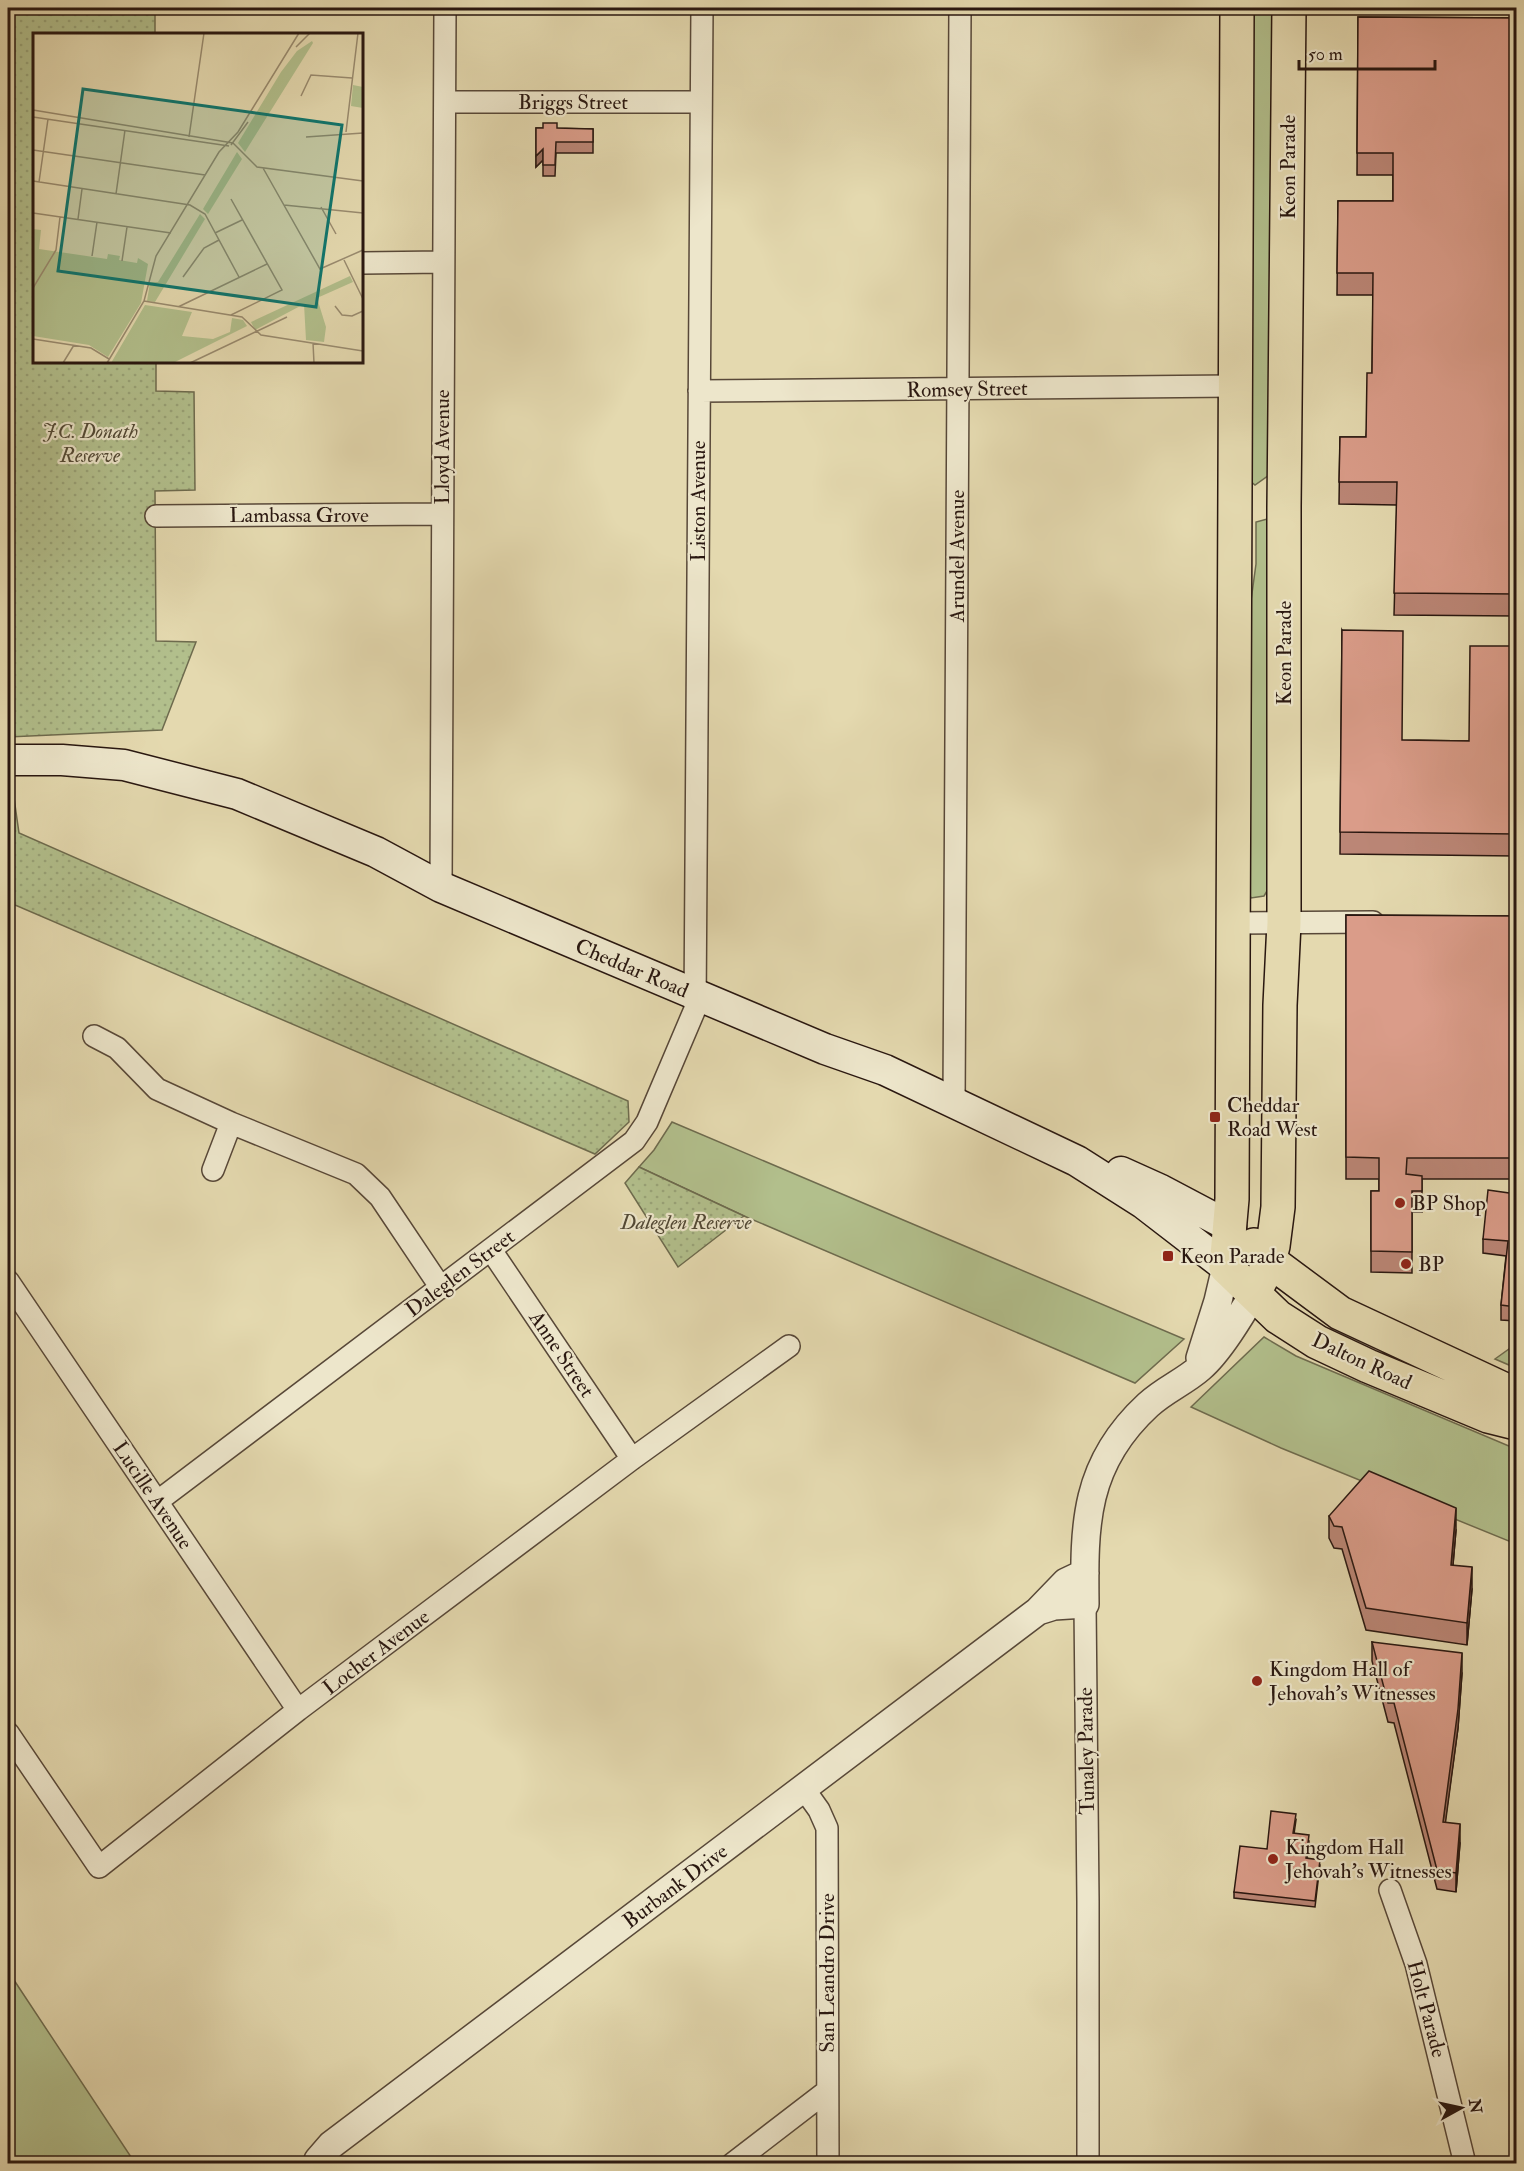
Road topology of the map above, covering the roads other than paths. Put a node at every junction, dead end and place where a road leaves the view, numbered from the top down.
1 (445, 8) edge
2 (702, 8) edge
3 (960, 8) edge
4 (1237, 8) edge
5 (1289, 8) edge
6 (445, 102) junction
7 (700, 102) junction
8 (443, 262) junction
9 (363, 263) edge
10 (1234, 386) junction
11 (958, 389) junction
12 (699, 391) junction
13 (1284, 507) junction
14 (1234, 508) junction
15 (442, 514) junction
16 (156, 516) dead end
17 (8, 760) edge
18 (441, 887) junction
19 (1391, 922) edge
20 (1233, 923) junction
21 (1284, 923) junction
22 (695, 995) junction
23 (94, 1036) dead end
24 (954, 1104) junction
25 (231, 1123) junction
26 (1077, 1161) junction
27 (213, 1170) dead end
28 (1231, 1227) junction
29 (491, 1250) junction
30 (1269, 1260) junction
31 (1226, 1267) junction
32 (8, 1281) edge
33 (441, 1288) junction
34 (1254, 1293) junction
35 (789, 1346) dead end
36 (1188, 1377) junction
37 (1516, 1395) edge
38 (1516, 1423) edge
39 (632, 1459) junction
40 (158, 1502) junction
41 (1084, 1573) junction
42 (1084, 1604) junction
43 (1038, 1611) junction
44 (298, 1710) junction
45 (8, 1733) edge
46 (804, 1789) junction
47 (1390, 1890) dead end
48 (827, 2091) junction
49 (317, 2163) edge
50 (732, 2163) edge
51 (828, 2163) edge
52 (1088, 2163) edge
53 (1465, 2163) edge

1 - 6 street, Lloyd Avenue
2 - 7 street, Liston Avenue
3 - 11 street, Arundel Avenue
4 - 10 main road
5 - 13 main road, Keon Parade
6 - 7 street, Briggs Street
6 - 8 street, Lloyd Avenue
7 - 12 street, Liston Avenue
8 - 9 street
8 - 15 street, Lloyd Avenue
10 - 11 street, Romsey Street
10 - 14 main road
11 - 12 street, Romsey Street
11 - 24 street, Arundel Avenue
12 - 22 street, Liston Avenue
13 - 14 main road
13 - 21 main road, Keon Parade
14 - 20 main road
15 - 16 street, Lambassa Grove
15 - 18 street, Lloyd Avenue
17 - 18 main road, Cheddar Road
18 - 22 main road, Cheddar Road
19 - 21 street
20 - 21 street
20 - 28 main road
21 - 30 main road, Keon Parade
22 - 24 main road, Cheddar Road
22 - 29 street, Daleglen Street
23 - 25 street
24 - 26 main road, Cheddar Road
25 - 27 street
25 - 33 street
26 - 28 main road, Cheddar Road
26 - 31 main road, Cheddar Road
28 - 30 main road, Dalton Road
28 - 31 main road
29 - 33 street, Daleglen Street
29 - 39 street, Anne Street
30 - 34 main road, Keon Parade
30 - 37 main road, Dalton Road
31 - 34 main road, Dalton Road
31 - 36 street, Tunaley Parade
32 - 40 street, Lucille Avenue
33 - 40 street, Daleglen Street
34 - 36 street, Tunaley Parade
34 - 38 main road, Dalton Road
35 - 39 street, Locher Avenue
36 - 41 street, Tunaley Parade
39 - 44 street, Locher Avenue
40 - 44 street, Lucille Avenue
41 - 42 street, Tunaley Parade
41 - 43 street, Burbank Drive
42 - 43 street, Burbank Drive
42 - 52 street, Tunaley Parade
43 - 46 street, Burbank Drive
44 - 45 street, Locher Avenue
46 - 48 street, San Leandro Drive
46 - 49 street, Burbank Drive
47 - 53 street, Holt Parade
48 - 50 street
48 - 51 street, San Leandro Drive

